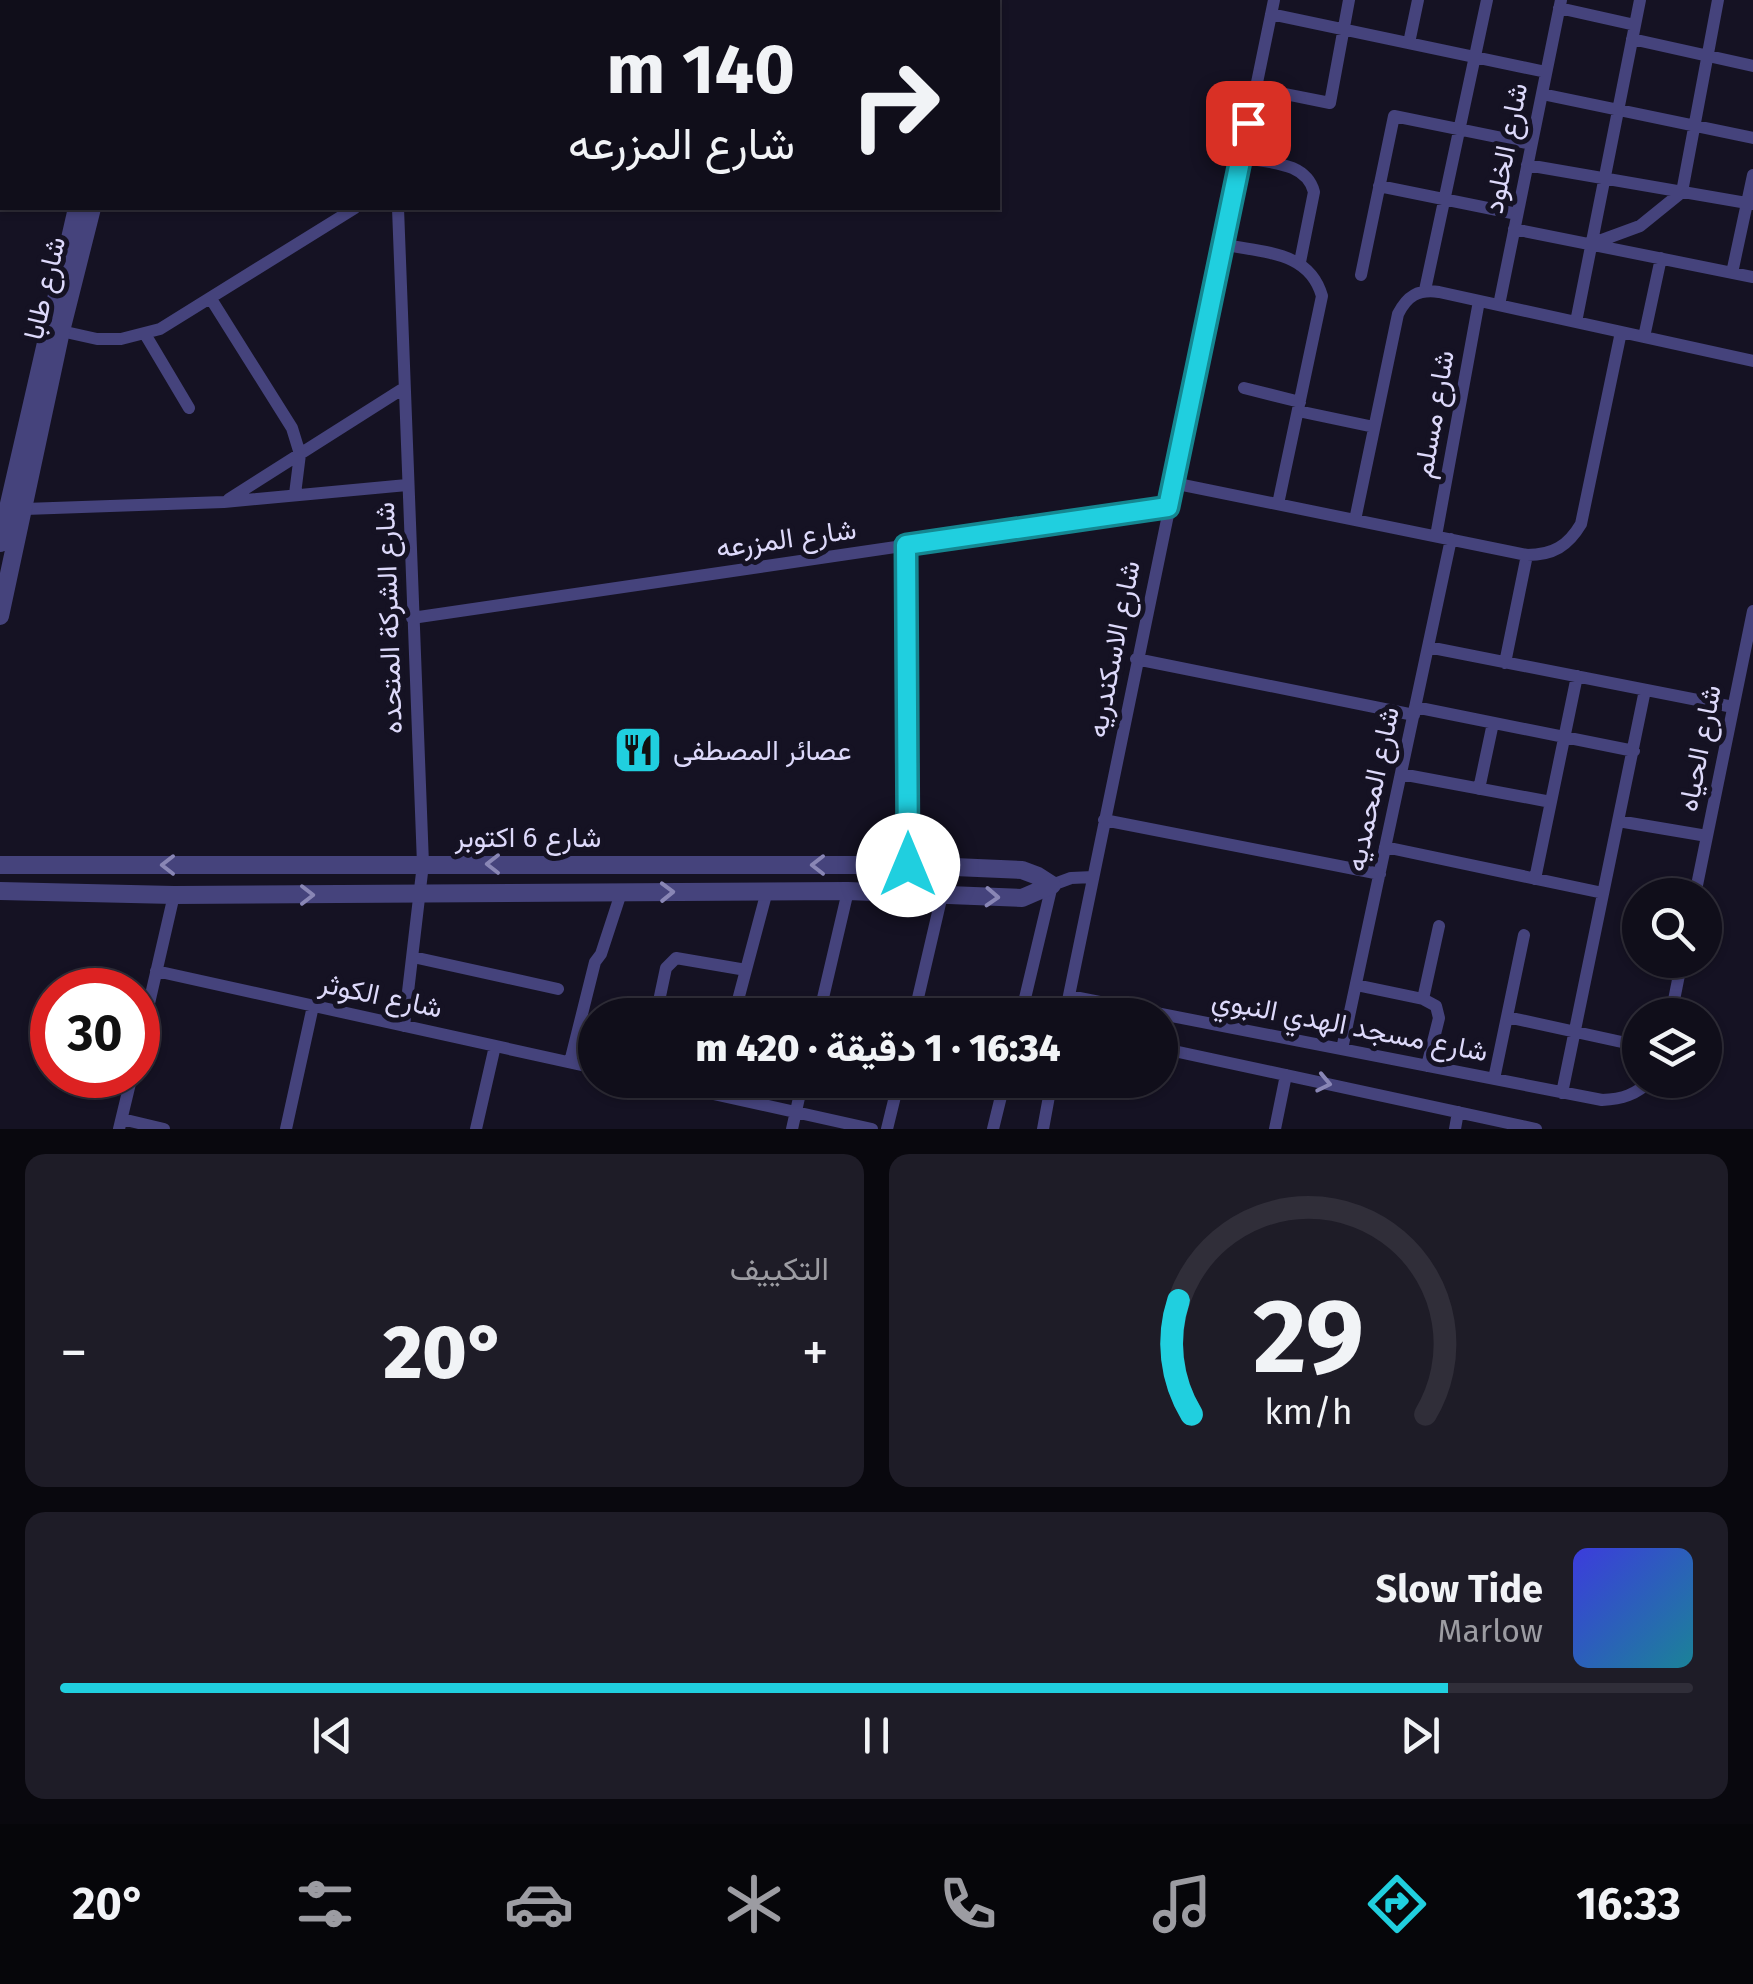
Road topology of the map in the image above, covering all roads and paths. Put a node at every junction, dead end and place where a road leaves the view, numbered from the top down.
1 (1349, 0) edge
2 (1418, 0) edge
3 (1487, 0) edge
4 (1640, 0) edge
5 (1718, 0) edge
6 (1560, 4) edge
7 (1272, 7) edge
8 (1343, 30) junction
9 (1633, 32) junction
10 (1409, 44) junction
11 (1708, 56) junction
12 (1475, 57) junction
13 (1753, 66) edge
14 (1546, 72) junction
15 (1255, 88) junction
16 (1542, 94) junction
17 (1618, 110) junction
18 (1695, 126) junction
19 (1460, 130) junction
20 (1753, 138) edge
21 (1531, 144) junction
22 (1240, 158) junction
23 (1527, 165) junction
24 (1753, 176) edge
25 (1604, 178) junction
26 (1379, 186) junction
27 (1682, 192) junction
28 (1445, 200) junction
29 (1750, 204) edge
30 (77, 210) edge
31 (91, 210) edge
32 (352, 210) edge
33 (398, 210) edge
34 (1516, 221) junction
35 (1222, 244) junction
36 (1592, 244) junction
37 (1661, 258) junction
38 (1300, 262) junction
39 (1732, 273) junction
40 (1360, 275) dead end
41 (1753, 277) edge
42 (1425, 290) junction
43 (211, 298) junction
44 (1479, 301) junction
45 (1498, 305) junction
46 (1576, 322) junction
47 (61, 330) junction
48 (1621, 332) junction
49 (145, 334) junction
50 (1644, 337) junction
51 (1753, 361) edge
52 (404, 388) junction
53 (1244, 388) dead end
54 (1299, 407) junction
55 (189, 408) dead end
56 (1374, 427) junction
57 (300, 454) junction
58 (1172, 482) junction
59 (407, 484) junction
60 (295, 494) junction
61 (224, 502) junction
62 (1278, 504) junction
63 (1168, 507) junction
64 (25, 509) junction
65 (1355, 520) junction
66 (1436, 536) junction
67 (1451, 539) junction
68 (0, 543) edge
69 (906, 545) junction
70 (1527, 555) junction
71 (1753, 611) edge
72 (0, 616) edge
73 (412, 618) junction
74 (1428, 648) junction
75 (1136, 659) junction
76 (1505, 662) junction
77 (1578, 676) junction
78 (1646, 690) junction
79 (1733, 707) junction
80 (1414, 711) junction
81 (1492, 722) junction
82 (1565, 737) junction
83 (1634, 751) junction
84 (1401, 774) junction
85 (1479, 788) junction
86 (1552, 802) junction
87 (1104, 820) junction
88 (1618, 821) junction
89 (1707, 836) junction
90 (1385, 847) junction
91 (423, 864) junction
92 (908, 865) junction
93 (0, 866) edge
94 (1380, 874) junction
95 (1093, 878) junction
96 (1698, 878) edge
97 (1536, 879) junction
98 (1052, 885) junction
99 (0, 891) edge
100 (848, 891) junction
101 (767, 892) junction
102 (620, 893) junction
103 (1603, 893) junction
104 (174, 894) junction
105 (420, 894) junction
106 (942, 895) junction
107 (1439, 926) dead end
108 (1524, 935) dead end
109 (413, 957) junction
110 (157, 968) edge
111 (746, 970) junction
112 (160, 972) edge
113 (1356, 985) junction
114 (558, 989) dead end
115 (1069, 996) joint
116 (660, 998) edge
117 (739, 998) edge
118 (822, 998) edge
119 (918, 998) edge
120 (1024, 998) edge
121 (1424, 999) junction
122 (313, 1006) junction
123 (1507, 1018) junction
124 (404, 1026) junction
125 (1574, 1032) junction
126 (1622, 1042) edge
127 (495, 1046) junction
128 (1342, 1049) junction
129 (1178, 1052) edge
130 (570, 1062) junction
131 (578, 1064) edge
132 (1427, 1066) junction
133 (1286, 1075) junction
134 (1494, 1078) junction
135 (1562, 1092) junction
136 (126, 1098) edge
137 (751, 1098) edge
138 (799, 1098) edge
139 (894, 1098) edge
140 (1001, 1098) edge
141 (1049, 1098) edge
142 (1622, 1098) edge
143 (796, 1112) junction
144 (1458, 1112) junction
145 (120, 1124) edge
146 (1507, 1126) edge
147 (164, 1129) edge
148 (286, 1129) edge
149 (476, 1129) edge
150 (792, 1129) edge
151 (872, 1129) edge
152 (887, 1129) edge
153 (993, 1129) edge
154 (1043, 1129) edge
155 (1275, 1129) edge
156 (1454, 1129) edge
157 (1536, 1129) edge

1 - 8 street
2 - 10 street
3 - 12 street
4 - 9 street
5 - 11 street
6 - 9 street
6 - 14 street, شارع الخلود
7 - 8 street
7 - 15 street, شارع الاسكندريه
8 - 10 street
8 - 15 street
9 - 11 street
9 - 17 street
10 - 12 street
11 - 13 street
11 - 18 street
12 - 14 street
12 - 19 street
14 - 16 street, شارع الخلود
15 - 22 street, شارع الاسكندريه
16 - 17 street
16 - 21 street, شارع الخلود
17 - 18 street
17 - 25 street
18 - 20 street
18 - 27 street
19 - 21 street
19 - 26 street
19 - 28 street
21 - 23 street, شارع الخلود
22 - 35 street, شارع الاسكندريه
22 - 38 street
23 - 25 street
23 - 34 street, شارع الخلود
24 - 29 street
25 - 27 street
25 - 36 street
26 - 28 street
26 - 40 street
27 - 29 street
27 - 36 street
28 - 34 street
28 - 42 street
29 - 39 street
30 - 68 street, شارع طابا
31 - 47 street, شارع طابا
32 - 43 street
33 - 52 street, شارع الشركة المتحده
34 - 36 street
34 - 45 street, شارع الخلود
35 - 38 street
35 - 58 street, شارع الاسكندريه
36 - 37 street
36 - 46 street
37 - 39 street
37 - 50 street
38 - 54 street
39 - 41 street
42 - 44 street
42 - 56 street
43 - 49 street
43 - 57 street
44 - 45 street
44 - 66 street, شارع مسلم
45 - 46 street
46 - 48 street
47 - 49 street
47 - 64 street, شارع طابا
48 - 50 street
48 - 70 street
49 - 55 street
50 - 51 street
52 - 57 street
52 - 59 street, شارع الشركة المتحده
53 - 54 street
54 - 56 street
54 - 62 street
56 - 65 street
57 - 60 street
57 - 61 street
58 - 62 street
58 - 63 street, شارع الاسكندريه
59 - 60 street
59 - 73 street, شارع الشركة المتحده
60 - 61 street
61 - 64 street
62 - 65 street
63 - 69 street, شارع المزرعه
63 - 75 street, شارع الاسكندريه
64 - 72 street, شارع طابا
65 - 66 street
66 - 67 street
67 - 70 street
67 - 74 street, شارع المحمديه
69 - 73 street, شارع المزرعه
69 - 92 street
70 - 76 street
71 - 79 street, شارع الحياه
73 - 91 street, شارع الشركة المتحده
74 - 76 street
74 - 80 street, شارع المحمديه
75 - 80 street
75 - 87 street, شارع الاسكندريه
76 - 77 street
77 - 78 street
77 - 82 street
78 - 79 street
78 - 83 street
79 - 89 street, شارع الحياه
80 - 81 street
80 - 84 street, شارع المحمديه
81 - 82 street
81 - 85 street
82 - 83 street
82 - 86 street
83 - 88 street
84 - 85 street
84 - 90 street, شارع المحمديه
85 - 86 street
86 - 97 street
87 - 94 street
87 - 95 street, شارع الاسكندريه
88 - 89 street
88 - 103 street
89 - 96 street, شارع الحياه
90 - 94 street, شارع المحمديه
90 - 97 street
92 -> 91 street, شارع 6 اكتوبر
91 -> 93 street, شارع 6 اكتوبر
91 - 105 street, شارع الشركة المتحده
92 - 98 street, شارع 6 اكتوبر
94 - 113 street, شارع المحمديه
95 - 98 street, شارع 6 اكتوبر
95 - 115 street, شارع الاسكندريه
97 - 103 street
106 -> 98 street, شارع 6 اكتوبر
98 - 120 street
99 - 104 street, شارع 6 اكتوبر
100 - 101 street, شارع 6 اكتوبر
100 - 106 street, شارع 6 اكتوبر
100 - 118 street
102 -> 101 street, شارع 6 اكتوبر
101 - 111 street
102 - 105 street, شارع 6 اكتوبر
102 - 130 street
103 - 125 street
104 -> 105 street, شارع 6 اكتوبر
104 - 110 street
105 - 109 street, شارع الشركة المتحده
106 - 119 street
107 - 121 street
108 - 123 street
109 - 114 street
109 - 124 street, شارع الشركة المتحده
111 - 116 street
111 - 117 street
112 - 122 street, شارع الكوثر
113 - 121 street
113 - 128 street, شارع المحمديه
115 - 128 street, شارع مسجد الهدي النبوي
121 - 132 street
122 - 124 street, شارع الكوثر
122 - 148 street
123 - 125 street
123 - 134 street
124 - 127 street, شارع الكوثر
125 - 126 street
125 - 135 street
127 - 130 street, شارع الكوثر
127 - 149 street
128 - 132 street, شارع مسجد الهدي النبوي
129 - 133 street
130 - 131 street, شارع الكوثر
132 - 134 street, شارع مسجد الهدي النبوي
133 -> 144 street
133 - 155 street
134 - 135 street, شارع مسجد الهدي النبوي
135 - 142 street
136 - 145 street
137 - 143 street
138 - 143 street
139 - 152 street
140 - 153 street
141 - 154 street
143 - 150 street
143 - 151 street
144 - 146 street
144 - 156 street
145 - 147 street
146 - 157 street

